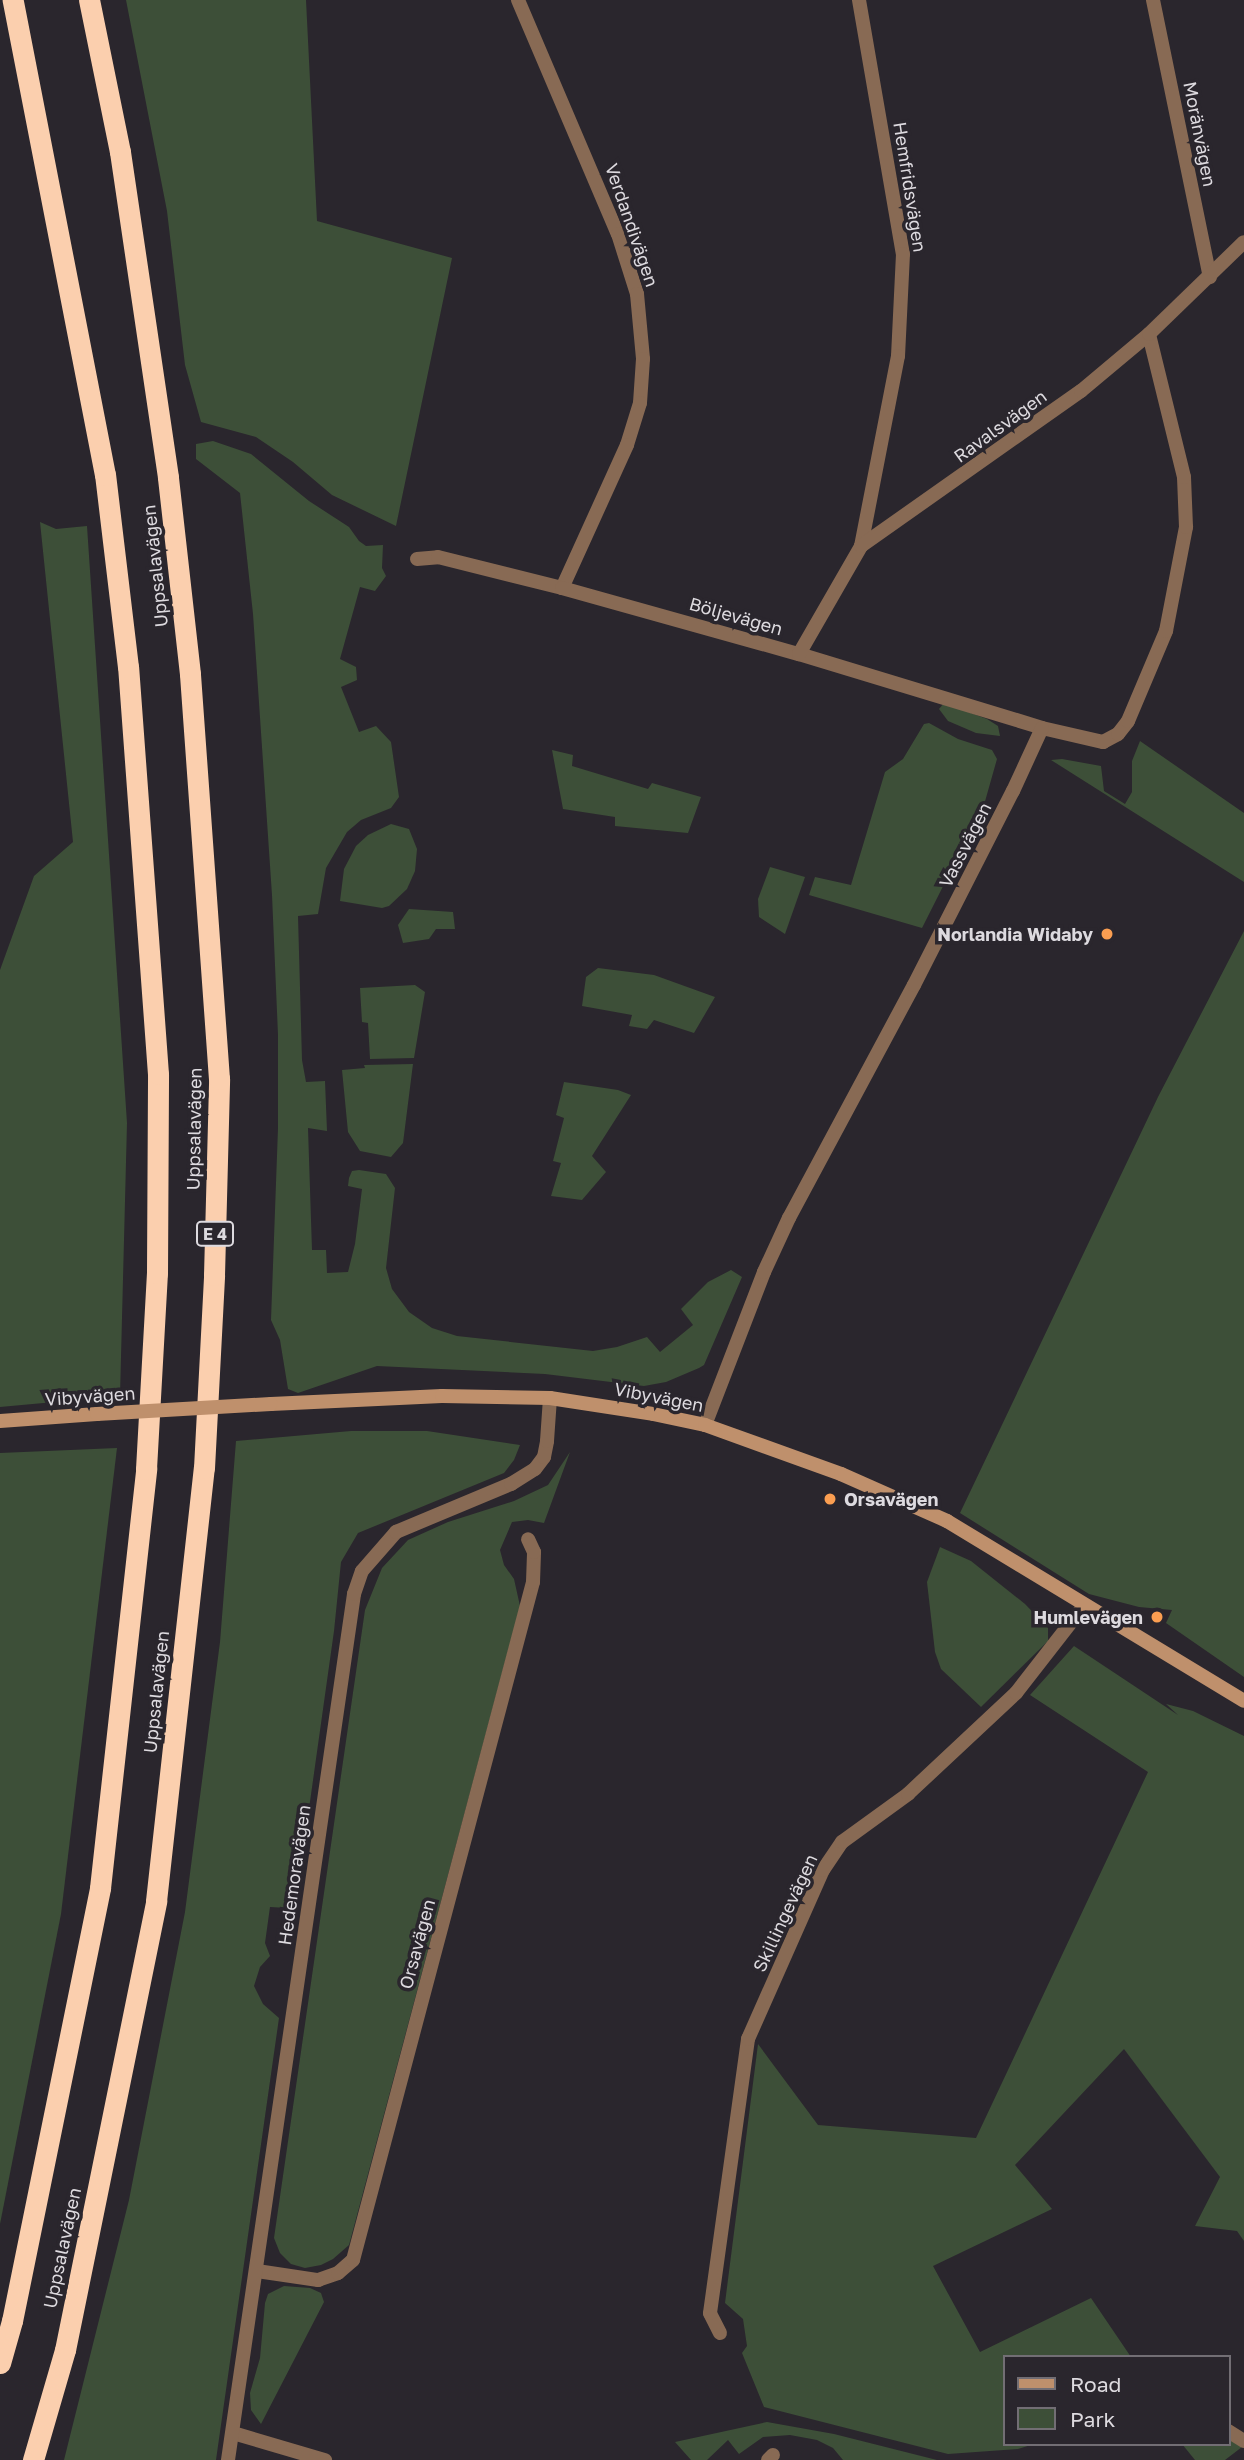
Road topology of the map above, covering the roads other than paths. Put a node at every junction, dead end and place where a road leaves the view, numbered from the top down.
1 (13, 0) edge
2 (89, 0) edge
3 (517, 0) edge
4 (859, 0) edge
5 (1153, 0) edge
6 (1244, 242) edge
7 (1210, 276) junction
8 (1149, 334) junction
9 (861, 546) junction
10 (417, 559) dead end
11 (562, 588) junction
12 (800, 654) junction
13 (1042, 728) junction
14 (550, 1398) junction
15 (0, 1421) edge
16 (705, 1425) junction
17 (528, 1539) dead end
18 (1083, 1606) junction
19 (1244, 1702) edge
20 (257, 2271) junction
21 (720, 2333) dead end
22 (0, 2364) edge
23 (233, 2433) junction
24 (33, 2460) edge
25 (228, 2460) edge
26 (326, 2460) edge

1 - 22 highway, Uppsalavägen
2 - 24 highway, Uppsalavägen / E 4
3 - 11 street, Verdandivägen
4 - 9 street, Hemfridsvägen
5 - 7 street, Moränvägen
6 - 7 street, Ravalsvägen
7 - 8 street, Ravalsvägen
8 - 9 street, Ravalsvägen
8 - 13 street
9 - 12 street, Ravalsvägen
10 - 11 street, Böljevägen
11 - 12 street, Böljevägen
12 - 13 street, Böljevägen
13 - 16 street, Vassvägen
14 - 15 street, Vibyvägen, bridge
14 - 16 street, Vibyvägen
14 - 20 street, Hedemoravägen
16 - 18 street, Vibyvägen
17 - 20 street, Orsavägen
18 - 19 street, Vibyvägen
18 - 21 street, Skillingevägen
20 - 23 street, Hedemoravägen
23 - 25 street, Hedemoravägen
23 - 26 street

